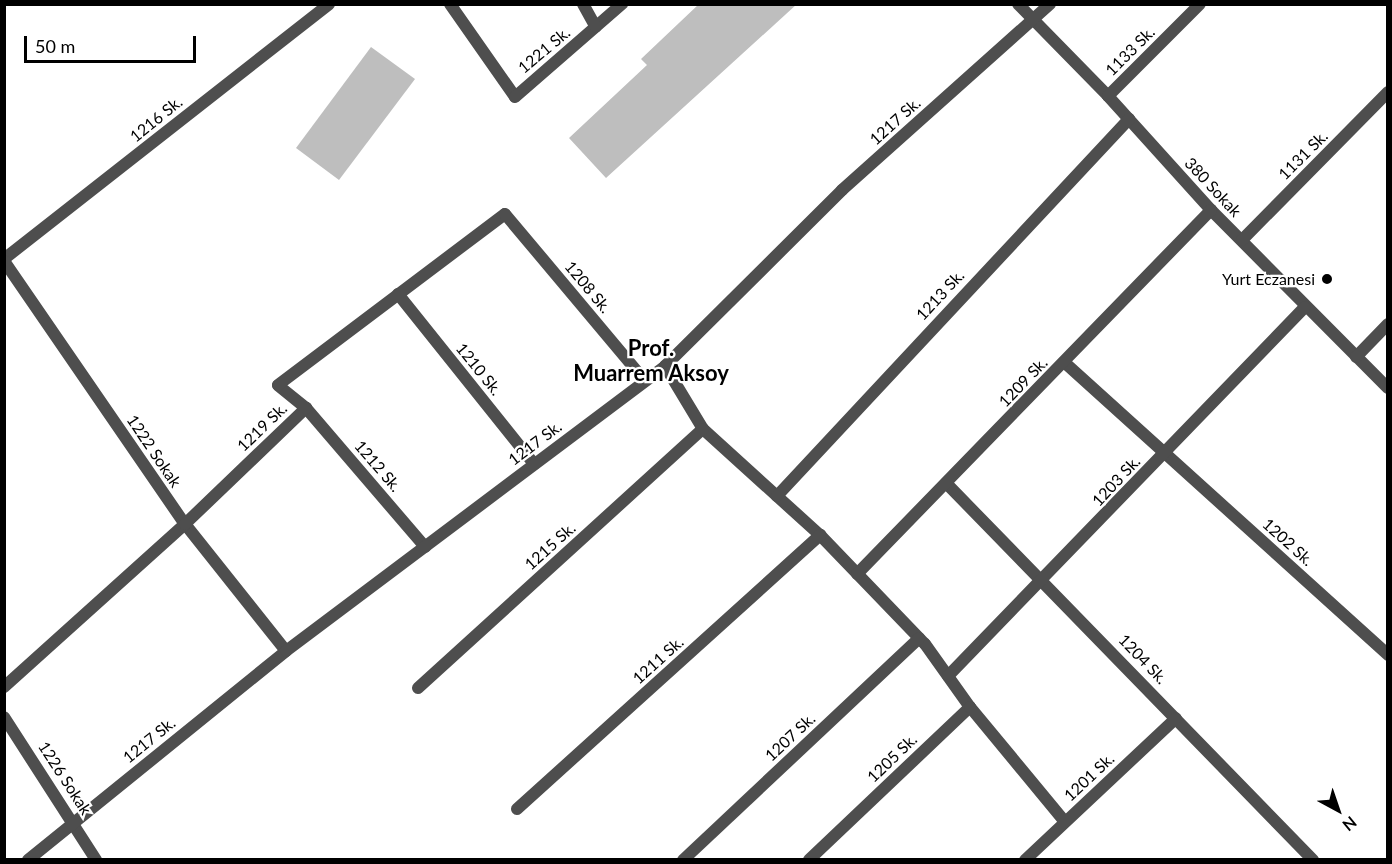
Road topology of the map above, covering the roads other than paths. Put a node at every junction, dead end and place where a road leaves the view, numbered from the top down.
1 (329, 4) edge
2 (450, 4) edge
3 (583, 4) edge
4 (622, 4) edge
5 (1018, 4) edge
6 (1050, 4) edge
7 (1200, 4) edge
8 (1032, 20) junction
9 (596, 27) junction
10 (1388, 92) edge
11 (1108, 96) junction
12 (1129, 119) junction
13 (1211, 210) junction
14 (505, 214) joint
15 (1242, 240) junction
16 (4, 260) edge
17 (398, 294) junction
18 (1305, 307) junction
19 (1388, 324) edge
20 (1356, 357) junction
21 (1065, 362) junction
22 (665, 366) junction
23 (645, 381) junction
24 (1388, 388) edge
25 (306, 408) junction
26 (703, 429) junction
27 (1166, 453) junction
28 (534, 464) junction
29 (947, 484) junction
30 (777, 496) junction
31 (185, 524) junction
32 (820, 536) junction
33 (425, 547) junction
34 (857, 574) junction
35 (1045, 580) junction
36 (919, 638) junction
37 (286, 651) junction
38 (1388, 655) edge
39 (948, 676) junction
40 (4, 687) edge
41 (418, 688) dead end
42 (970, 707) junction
43 (1176, 718) junction
44 (6, 721) edge
45 (517, 809) dead end
46 (74, 822) junction
47 (1065, 822) junction
48 (28, 860) edge
49 (96, 860) edge
50 (683, 860) edge
51 (809, 860) edge
52 (1025, 860) edge
53 (1313, 860) edge

1 - 16 street, 1216 Sk.
2 - 9 street, 1221 Sk.
3 - 9 street
4 - 9 street, 1221 Sk.
5 - 8 street, 380 Sokak
6 - 8 street, 1217 Sk.
7 - 11 street, 1133 Sk.
8 - 11 street, 380 Sokak
8 - 22 street, 1217 Sk.
10 - 15 street, 1131 Sk.
11 - 12 street, 380 Sokak
12 - 13 street, 380 Sokak
12 - 30 street, 1213 Sk.
13 - 15 street, 380 Sokak
13 - 21 street, 1209 Sk.
14 - 17 street, 1219 Sk.
14 - 23 street, 1208 Sk.
15 - 18 street, 380 Sokak
16 - 31 street, 1222 Sokak
17 - 25 street, 1219 Sk.
17 - 28 street, 1210 Sk.
18 - 20 street, 380 Sokak
18 - 27 street, 1203 Sk.
19 - 20 street
20 - 24 street, 380 Sokak
21 - 27 street, 1202 Sk.
21 - 29 street, 1209 Sk.
22 - 23 street, 1217 Sk.
22 - 26 street
23 - 28 street, 1217 Sk.
25 - 31 street, 1219 Sk.
25 - 33 street, 1212 Sk.
26 - 30 street
26 - 41 street, 1215 Sk.
27 - 35 street, 1203 Sk.
27 - 38 street, 1202 Sk.
28 - 33 street, 1217 Sk.
29 - 34 street, 1209 Sk.
29 - 35 street, 1204 Sk.
30 - 32 street
31 - 37 street, 1222 Sokak
31 - 40 street, 1219 Sk.
32 - 34 street
32 - 45 street, 1211 Sk.
33 - 37 street, 1217 Sk.
34 - 36 street
35 - 39 street, 1203 Sk.
35 - 43 street, 1204 Sk.
36 - 39 street
36 - 50 street, 1207 Sk.
37 - 46 street, 1217 Sk.
39 - 42 street
42 - 47 street
42 - 51 street, 1205 Sk.
43 - 47 street, 1201 Sk.
43 - 53 street, 1204 Sk.
44 - 46 street, 1226 Sokak
46 - 48 street, 1217 Sk.
46 - 49 street, 1226 Sokak
47 - 52 street, 1201 Sk.

